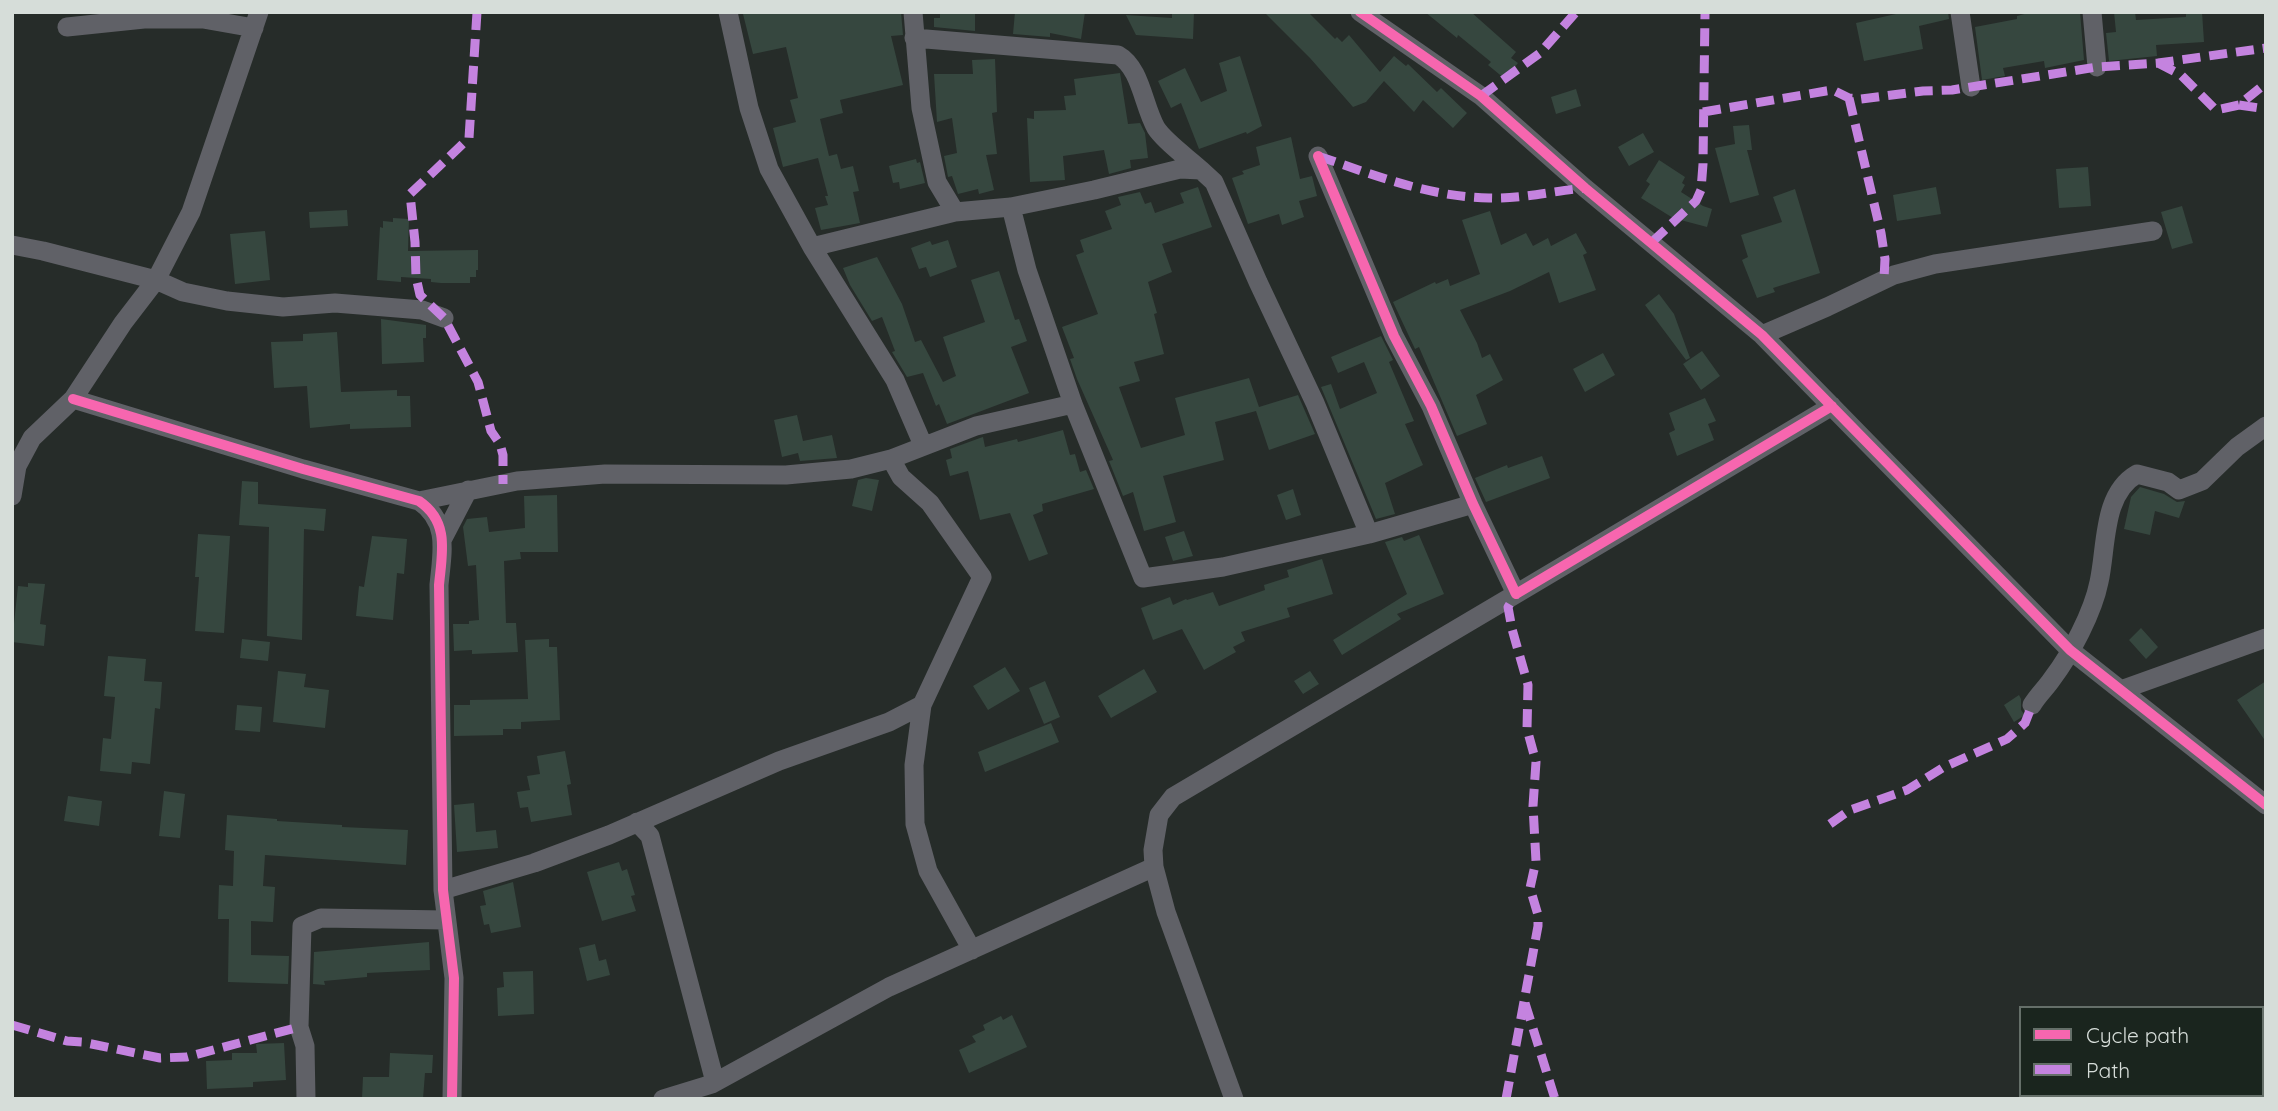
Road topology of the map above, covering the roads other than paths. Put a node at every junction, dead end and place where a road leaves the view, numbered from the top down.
1 (727, 12) edge
2 (913, 12) edge
3 (1360, 12) edge
4 (1960, 12) edge
5 (2092, 12) edge
6 (256, 20) edge
7 (66, 26) dead end
8 (914, 38) junction
9 (2098, 67) dead end
10 (1971, 88) dead end
11 (1318, 156) dead end
12 (1201, 170) junction
13 (1011, 207) junction
14 (956, 212) junction
15 (2153, 231) dead end
16 (12, 245) edge
17 (812, 247) junction
18 (156, 280) junction
19 (444, 318) dead end
20 (1762, 335) junction
21 (73, 399) junction
22 (1073, 404) junction
23 (1832, 407) junction
24 (2266, 426) edge
25 (923, 445) junction
26 (891, 459) junction
27 (467, 490) junction
28 (12, 496) edge
29 (419, 501) junction
30 (1473, 504) junction
31 (1369, 534) junction
32 (443, 538) junction
33 (1516, 594) junction
34 (2266, 638) edge
35 (2070, 650) junction
36 (2121, 690) junction
37 (922, 705) junction
38 (2032, 705) dead end
39 (2266, 806) edge
40 (636, 822) junction
41 (1154, 867) junction
42 (443, 890) junction
43 (446, 920) junction
44 (972, 950) junction
45 (715, 1082) junction
46 (695, 1094) edge
47 (453, 1098) edge
48 (306, 1099) edge
49 (663, 1099) edge
50 (1234, 1099) edge

1 - 17 street
2 - 8 street
3 - 20 street
4 - 10 street
5 - 9 street
6 - 7 street
6 - 18 street
8 - 12 street
8 - 14 street
11 - 30 street
12 - 13 street
12 - 31 street
13 - 14 street
13 - 22 street
14 - 17 street
15 - 20 street
16 - 18 street
17 - 25 street
18 - 19 street
18 - 21 street
20 - 23 street
21 - 28 street
21 - 29 street
22 - 25 street
22 - 31 street
23 - 33 street
23 - 35 street
24 - 35 street
25 - 26 street
26 - 27 street
26 - 37 street
27 - 29 street
27 - 32 street
29 - 32 street
30 - 31 street
30 - 33 street
32 - 42 street
33 - 41 street
34 - 36 street
35 - 36 street
35 - 38 street
36 - 39 street
37 - 40 street
37 - 44 street
40 - 42 street
40 - 45 street
41 - 44 street
41 - 50 street
42 - 43 street
43 - 47 street
43 - 48 street
44 - 45 street
45 - 46 street
46 - 49 street

